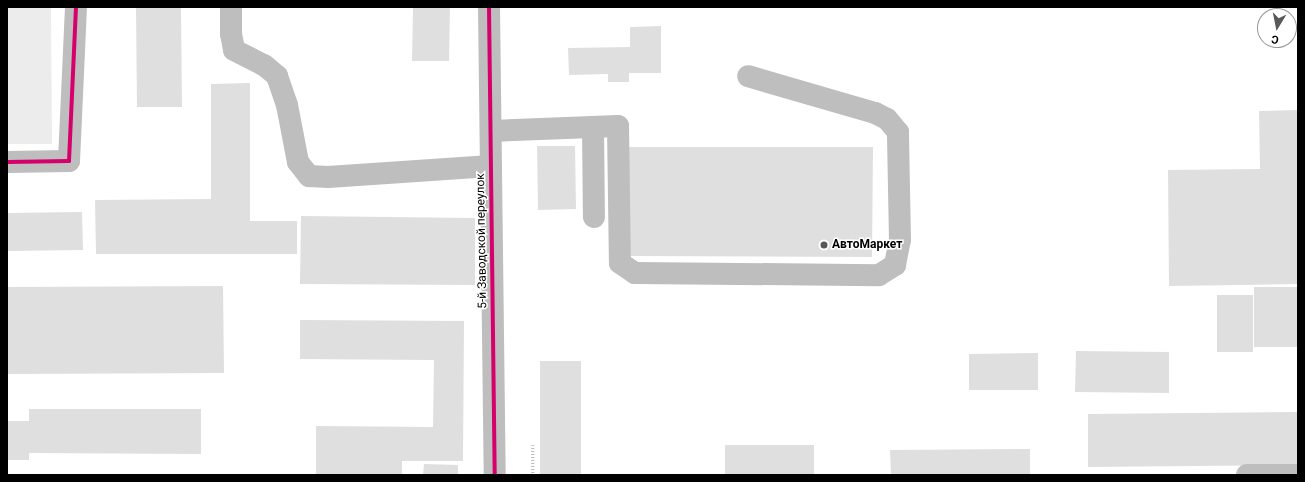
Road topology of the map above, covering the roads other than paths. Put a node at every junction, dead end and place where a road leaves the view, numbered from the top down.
1 (76, 7) edge
2 (232, 7) edge
3 (489, 7) edge
4 (748, 76) dead end
5 (593, 128) junction
6 (491, 131) junction
7 (7, 162) edge
8 (491, 166) junction
9 (594, 217) dead end
10 (495, 475) edge
11 (1247, 475) edge
12 (1298, 475) edge

1 - 7 street
2 - 8 street
3 - 6 street, 5-й Заводской переулок
4 - 5 street
5 - 6 street
5 - 9 street
6 - 8 street, 5-й Заводской переулок
8 - 10 street, 5-й Заводской переулок
11 - 12 street

